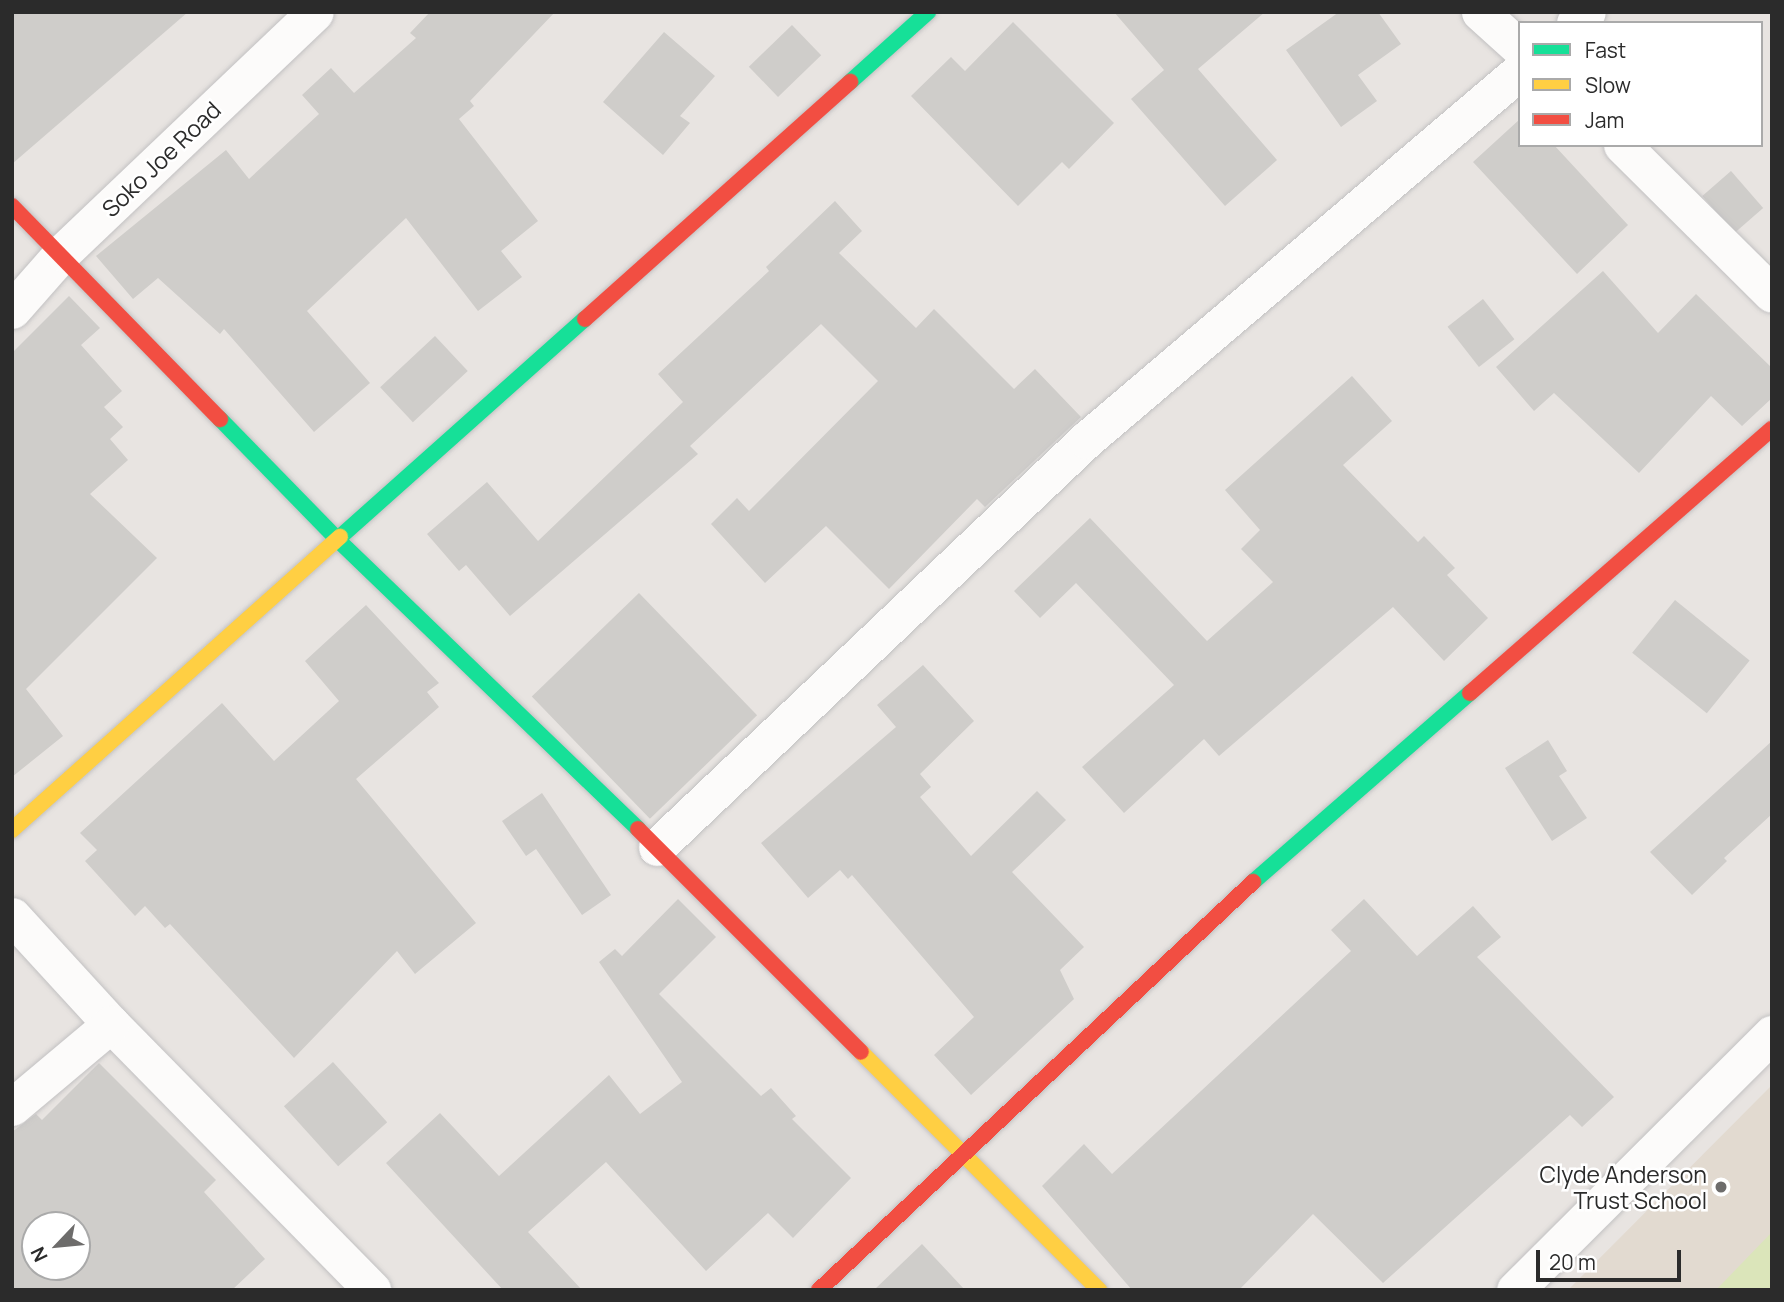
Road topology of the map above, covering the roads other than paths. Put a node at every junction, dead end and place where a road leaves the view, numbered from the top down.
1 (315, 12) edge
2 (928, 12) edge
3 (1480, 12) edge
4 (1518, 46) edge
5 (1518, 73) edge
6 (1624, 147) edge
7 (12, 206) edge
8 (62, 253) junction
9 (1772, 294) edge
10 (12, 310) edge
11 (1772, 429) edge
12 (340, 541) junction
13 (12, 830) edge
14 (657, 847) junction
15 (12, 916) edge
16 (111, 1024) junction
17 (1772, 1034) edge
18 (12, 1107) edge
19 (962, 1156) junction
20 (372, 1290) edge
21 (819, 1290) edge
22 (1099, 1290) edge
23 (1515, 1290) edge

1 - 8 street, Soko Joe Road
2 - 12 street
3 - 4 street
5 - 14 street
6 - 9 street
7 - 8 street
8 - 10 street, Soko Joe Road
8 - 12 street
11 - 19 street
12 - 13 street
12 - 14 street
14 - 19 street
15 - 16 street
16 - 18 street
16 - 20 street
17 - 23 street
19 - 21 street
19 - 22 street

